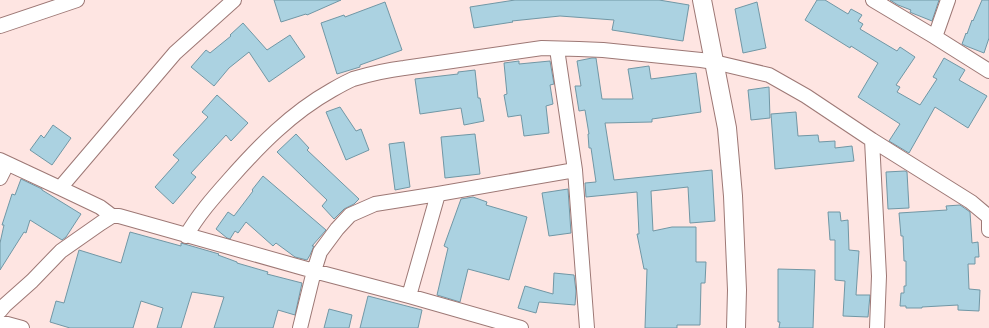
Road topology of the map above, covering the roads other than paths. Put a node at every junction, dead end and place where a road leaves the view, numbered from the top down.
1 (77, 0) edge
2 (233, 0) edge
3 (702, 0) edge
4 (872, 0) edge
5 (948, 0) edge
6 (0, 26) edge
7 (935, 37) junction
8 (558, 48) junction
9 (714, 62) junction
10 (989, 71) edge
11 (872, 140) junction
12 (4, 162) edge
13 (575, 170) junction
14 (0, 178) edge
15 (60, 188) junction
16 (438, 194) junction
17 (112, 216) junction
18 (989, 216) edge
19 (989, 230) edge
20 (186, 236) junction
21 (314, 271) junction
22 (409, 296) junction
23 (0, 311) edge
24 (0, 322) edge
25 (22, 328) edge
26 (300, 328) edge
27 (521, 328) edge
28 (588, 328) edge
29 (736, 328) edge
30 (877, 328) edge

1 - 6 street
2 - 15 street
3 - 9 street
4 - 7 street
5 - 7 street
7 - 10 street
8 - 9 street
8 - 13 street
8 - 20 street
9 - 11 street
9 - 29 street
11 - 18 street
11 - 30 street
12 - 14 street
12 - 15 street
13 - 16 street
13 - 28 street
15 - 17 street
16 - 21 street
16 - 22 street
17 - 20 street
17 - 23 street
18 - 19 street
20 - 21 street
21 - 22 street
21 - 26 street
22 - 27 street
24 - 25 street

